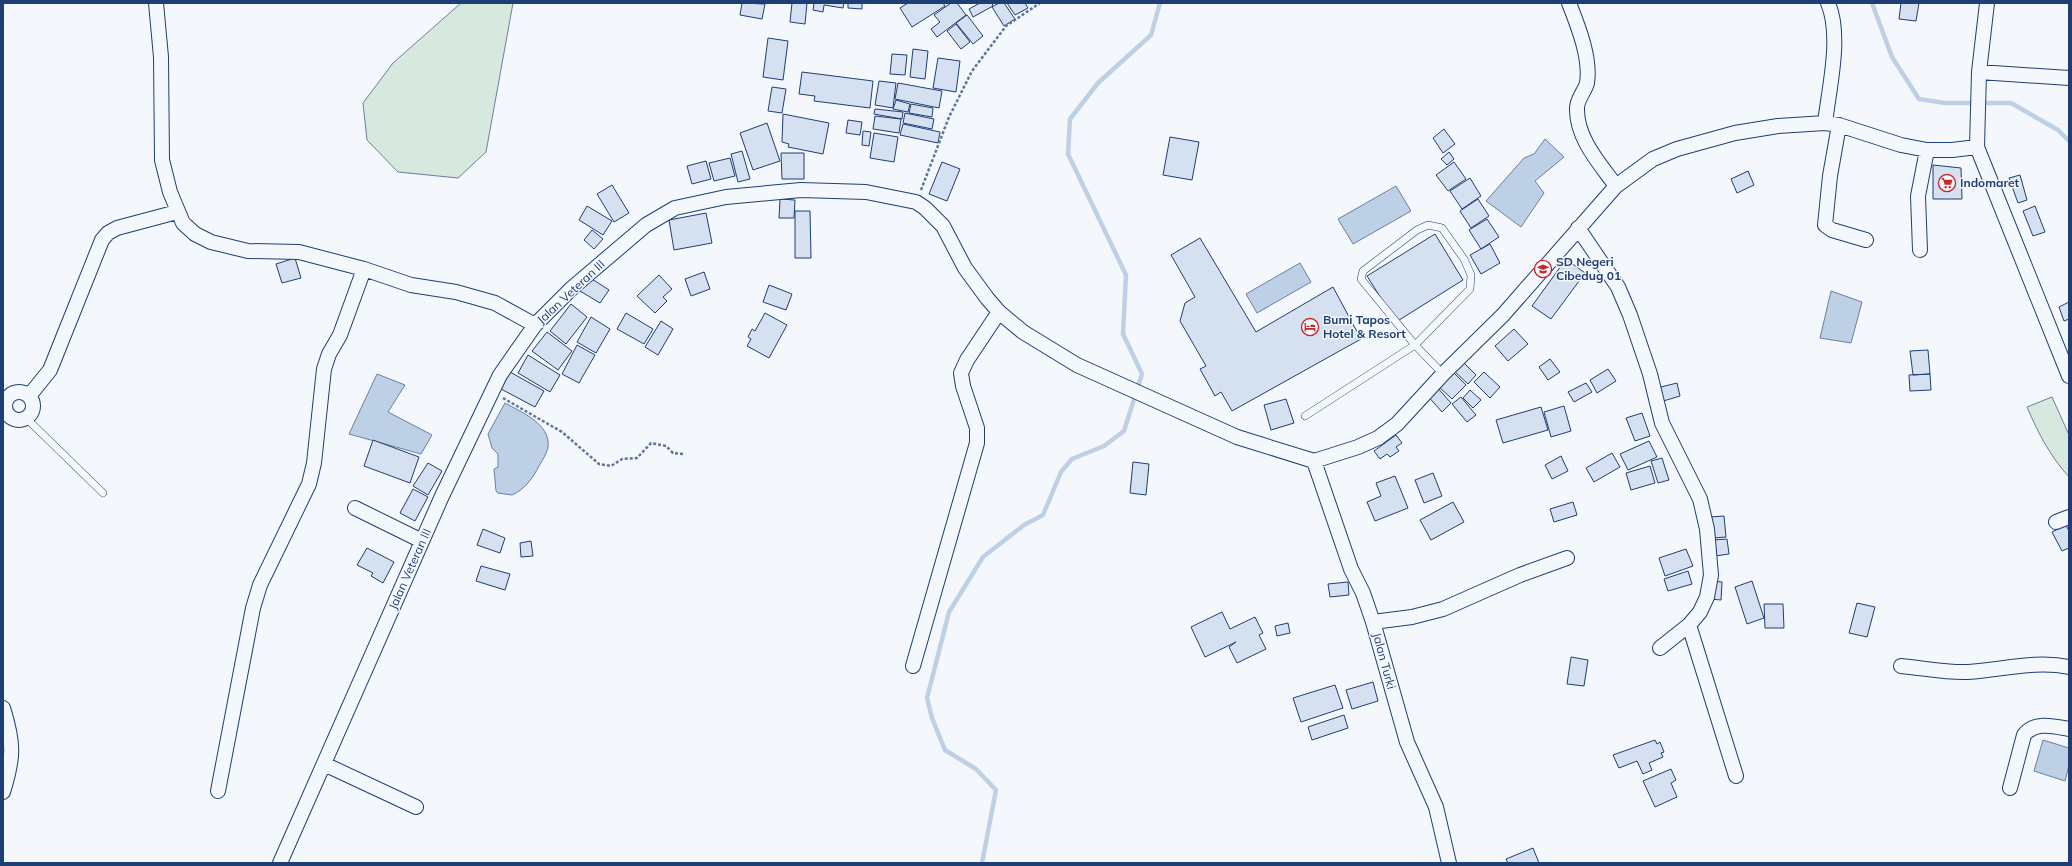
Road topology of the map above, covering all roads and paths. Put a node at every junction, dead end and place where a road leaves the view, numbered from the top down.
1 (156, 3) edge
2 (1040, 3) edge
3 (1569, 3) edge
4 (1828, 3) edge
5 (1987, 3) edge
6 (1979, 72) junction
7 (2069, 79) edge
8 (1832, 124) junction
9 (1977, 147) junction
10 (1928, 150) junction
11 (1616, 186) junction
12 (916, 202) junction
13 (177, 212) junction
14 (1578, 228) junction
15 (1866, 240) dead end
16 (1920, 250) dead end
17 (364, 269) junction
18 (999, 312) junction
19 (535, 325) junction
20 (1416, 345) junction
21 (1443, 374) junction
22 (2069, 376) edge
23 (492, 392) junction
24 (29, 396) junction
25 (1305, 416) dead end
26 (6, 418) edge
27 (26, 418) junction
28 (683, 454) dead end
29 (1314, 461) junction
30 (102, 493) dead end
31 (355, 508) dead end
32 (422, 541) junction
33 (1567, 558) dead end
34 (1373, 622) junction
35 (1689, 625) junction
36 (1660, 648) dead end
37 (913, 666) dead end
38 (1901, 666) dead end
39 (2069, 667) edge
40 (3, 708) edge
41 (2069, 729) edge
42 (324, 764) junction
43 (1736, 776) dead end
44 (2010, 788) dead end
45 (3, 792) edge
46 (218, 792) dead end
47 (416, 807) dead end
48 (280, 863) edge
49 (1449, 863) edge

1 - 13 street
2 - 12 path
3 - 11 street
4 - 8 street
5 - 6 street
6 - 7 street
6 - 9 street
8 - 10 street
8 - 11 street
8 - 15 street
9 - 10 street
9 - 22 street
10 - 16 street
11 - 14 street
12 - 18 street, Jalan Veteran III
12 - 19 street, Jalan Veteran III
13 - 17 street
13 - 24 street
14 - 21 street
14 - 35 street
17 - 19 street
17 - 46 street
18 - 29 street, Jalan Veteran III
18 - 37 street
19 - 23 street, Jalan Veteran III
20 - 20 lane
20 - 21 lane
20 - 25 lane
21 - 29 street
23 - 28 path
23 - 32 street, Jalan Veteran III
24 - 26 street
24 - 27 street
26 - 27 street
27 - 30 lane
29 - 34 street, Jalan Turki
31 - 32 street
32 - 42 street, Jalan Veteran III
33 - 34 street
34 - 49 street, Jalan Turki
35 - 36 street
35 - 43 street
38 - 39 street
40 - 45 street
41 - 44 street
42 - 47 street
42 - 48 street, Jalan Veteran III

